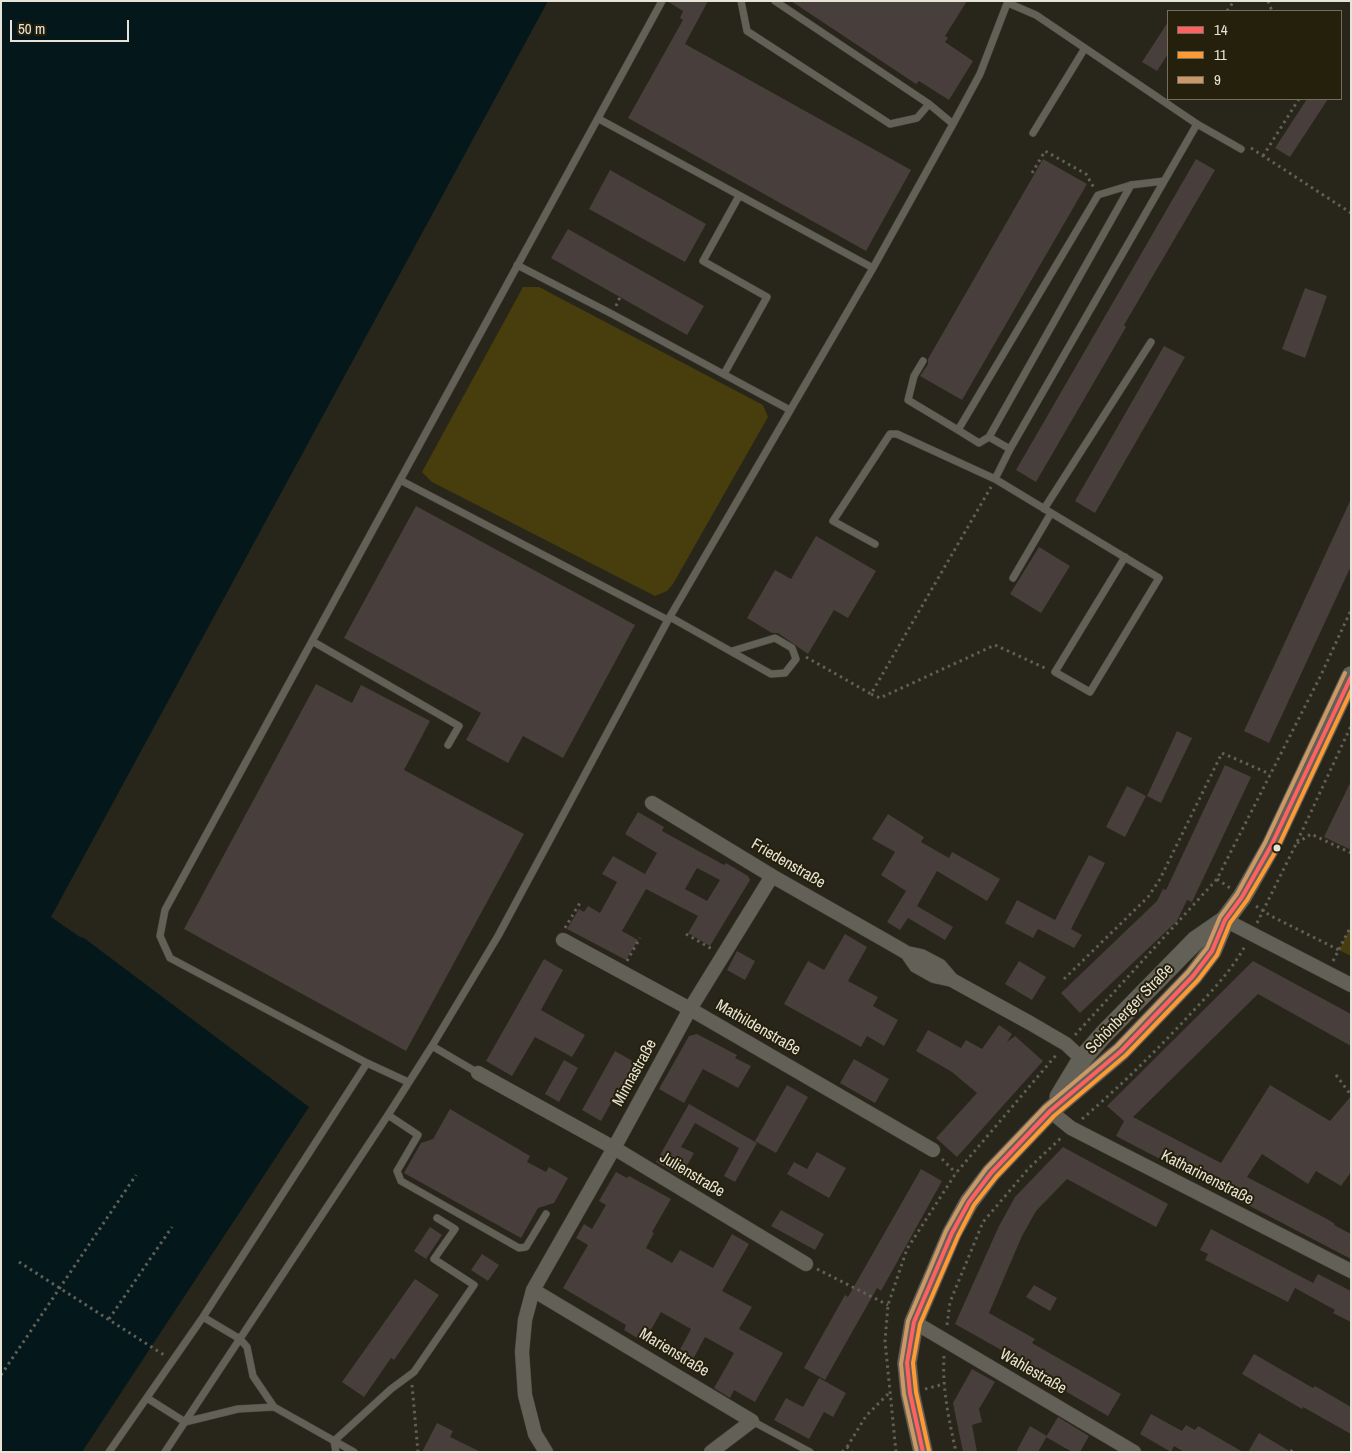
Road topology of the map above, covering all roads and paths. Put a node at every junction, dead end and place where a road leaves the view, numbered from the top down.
1 (662, 1) edge
2 (741, 1) edge
3 (775, 1) edge
4 (1008, 2) edge
5 (1085, 48) junction
6 (1298, 100) edge
7 (929, 104) junction
8 (599, 119) junction
9 (953, 124) junction
10 (1197, 124) junction
11 (1033, 133) dead end
12 (1241, 149) joint
13 (1262, 156) junction
14 (1032, 173) dead end
15 (1164, 181) junction
16 (1130, 185) junction
17 (1098, 195) junction
18 (739, 196) junction
19 (1350, 214) edge
20 (518, 265) junction
21 (873, 268) junction
22 (1151, 342) dead end
23 (923, 361) dead end
24 (724, 374) junction
25 (790, 410) junction
26 (958, 430) junction
27 (989, 437) junction
28 (1010, 449) junction
29 (995, 479) junction
30 (400, 480) junction
31 (1044, 509) junction
32 (1051, 513) junction
33 (875, 544) dead end
34 (1126, 557) junction
35 (1013, 578) dead end
36 (669, 618) junction
37 (312, 641) junction
38 (732, 652) junction
39 (796, 659) junction
40 (1055, 672) junction
41 (1351, 676) edge
42 (871, 694) junction
43 (1351, 726) edge
44 (448, 745) dead end
45 (1270, 774) dead end
46 (652, 803) dead end
47 (1311, 834) dead end
48 (1351, 853) edge
49 (772, 876) junction
50 (1217, 879) dead end
51 (1242, 896) junction
52 (581, 900) dead end
53 (1262, 910) junction
54 (1225, 920) junction
55 (1351, 926) edge
56 (686, 934) dead end
57 (1252, 935) junction
58 (640, 938) dead end
59 (563, 940) joint
60 (1339, 950) junction
61 (723, 955) junction
62 (621, 972) junction
63 (1327, 973) junction
64 (1064, 979) dead end
65 (1351, 985) edge
66 (690, 1009) junction
67 (432, 1046) junction
68 (1082, 1059) junction
69 (367, 1063) junction
70 (478, 1073) joint
71 (1336, 1076) dead end
72 (408, 1082) junction
73 (1351, 1095) edge
74 (1050, 1111) junction
75 (388, 1115) junction
76 (1071, 1128) junction
77 (614, 1148) junction
78 (933, 1150) dead end
79 (136, 1175) dead end
80 (546, 1214) dead end
81 (437, 1218) dead end
82 (172, 1227) dead end
83 (19, 1262) dead end
84 (806, 1264) joint
85 (1351, 1271) edge
86 (60, 1289) junction
87 (533, 1290) junction
88 (888, 1305) dead end
89 (203, 1317) junction
90 (109, 1319) junction
91 (914, 1322) junction
92 (240, 1339) junction
93 (945, 1341) junction
94 (174, 1360) junction
95 (414, 1372) junction
96 (1, 1375) edge
97 (890, 1392) dead end
98 (147, 1398) junction
99 (274, 1407) junction
100 (752, 1421) junction
101 (185, 1422) junction
102 (334, 1441) junction
103 (847, 1447) junction
104 (108, 1452) edge
105 (165, 1452) edge
106 (336, 1452) edge
107 (354, 1452) edge
108 (418, 1452) edge
109 (546, 1452) edge
110 (711, 1452) edge
111 (810, 1452) edge
112 (842, 1452) edge
113 (852, 1452) edge
114 (923, 1452) edge
115 (932, 1452) edge
116 (956, 1452) edge
117 (1134, 1452) edge

1 - 8 lane
2 - 7 lane
3 - 7 lane
4 - 5 lane
4 - 9 lane
5 - 10 lane
5 - 11 lane
6 - 13 path
7 - 9 lane
8 - 18 lane
8 - 20 lane
9 - 21 lane
10 - 12 lane
10 - 15 lane
12 - 13 path
13 - 19 path
14 - 17 path
15 - 16 lane
15 - 28 lane
16 - 17 lane
16 - 27 lane
17 - 26 lane
18 - 21 lane
18 - 24 lane
20 - 24 lane
20 - 30 lane
21 - 25 lane
22 - 31 lane
23 - 26 lane
24 - 25 lane
25 - 36 lane
26 - 27 lane
27 - 28 lane
28 - 29 lane
29 - 31 lane
29 - 33 lane
29 - 42 path
30 - 36 lane
30 - 37 lane
31 - 32 lane
32 - 34 lane
32 - 35 lane
34 - 40 lane
34 - 40 lane
36 - 38 lane
36 - 67 lane
37 - 44 lane
37 - 69 lane
38 - 39 lane
38 - 39 lane
39 - 42 path
40 - 42 path
41 - 51 main road, Schönberger Straße
43 - 53 path
45 - 64 path
46 - 49 street, Friedenstraße
47 - 48 path
49 - 61 street, Minnastraße
49 - 68 street, Friedenstraße
50 - 51 path
51 - 53 path
51 - 54 main road, Schönberger Straße
52 - 59 path
53 - 57 path
53 - 60 path
54 - 57 street
54 - 68 main road, Schönberger Straße
54 - 74 main road, Schönberger Straße
55 - 60 path
56 - 61 path
57 - 63 street
57 - 76 path
58 - 62 path
59 - 62 street, Mathildenstraße
60 - 63 path
61 - 66 street, Minnastraße
62 - 66 street, Mathildenstraße
63 - 65 street
66 - 77 street, Minnastraße
66 - 78 street, Mathildenstraße
67 - 70 lane
67 - 72 lane
68 - 74 main road, Schönberger Straße
69 - 72 lane
69 - 89 lane
70 - 77 street, Julienstraße
71 - 73 path
72 - 75 lane
74 - 76 street, Katharinenstraße
74 - 91 main road, Schönberger Straße
75 - 80 lane
75 - 92 lane
76 - 85 street, Katharinenstraße
76 - 93 path
77 - 84 street, Julienstraße
77 - 87 street, Minnastraße
79 - 86 path
81 - 95 lane
82 - 90 path
83 - 86 path
84 - 88 path
86 - 90 path
86 - 96 path
87 - 100 street, Marienstraße
87 - 109 street, Minnastraße
89 - 92 lane
89 - 94 lane
90 - 94 path
91 - 93 street, Wahlestraße
91 - 114 main road
91 - 115 main road
92 - 99 lane
92 - 101 lane
93 - 116 path
93 - 117 street, Wahlestraße
94 - 98 lane
95 - 102 lane
95 - 108 path
97 - 103 path
98 - 101 lane
98 - 104 lane
99 - 101 lane
99 - 102 lane
100 - 110 street
100 - 111 lane
101 - 105 lane
102 - 106 lane
102 - 107 lane
103 - 112 path
103 - 113 path

